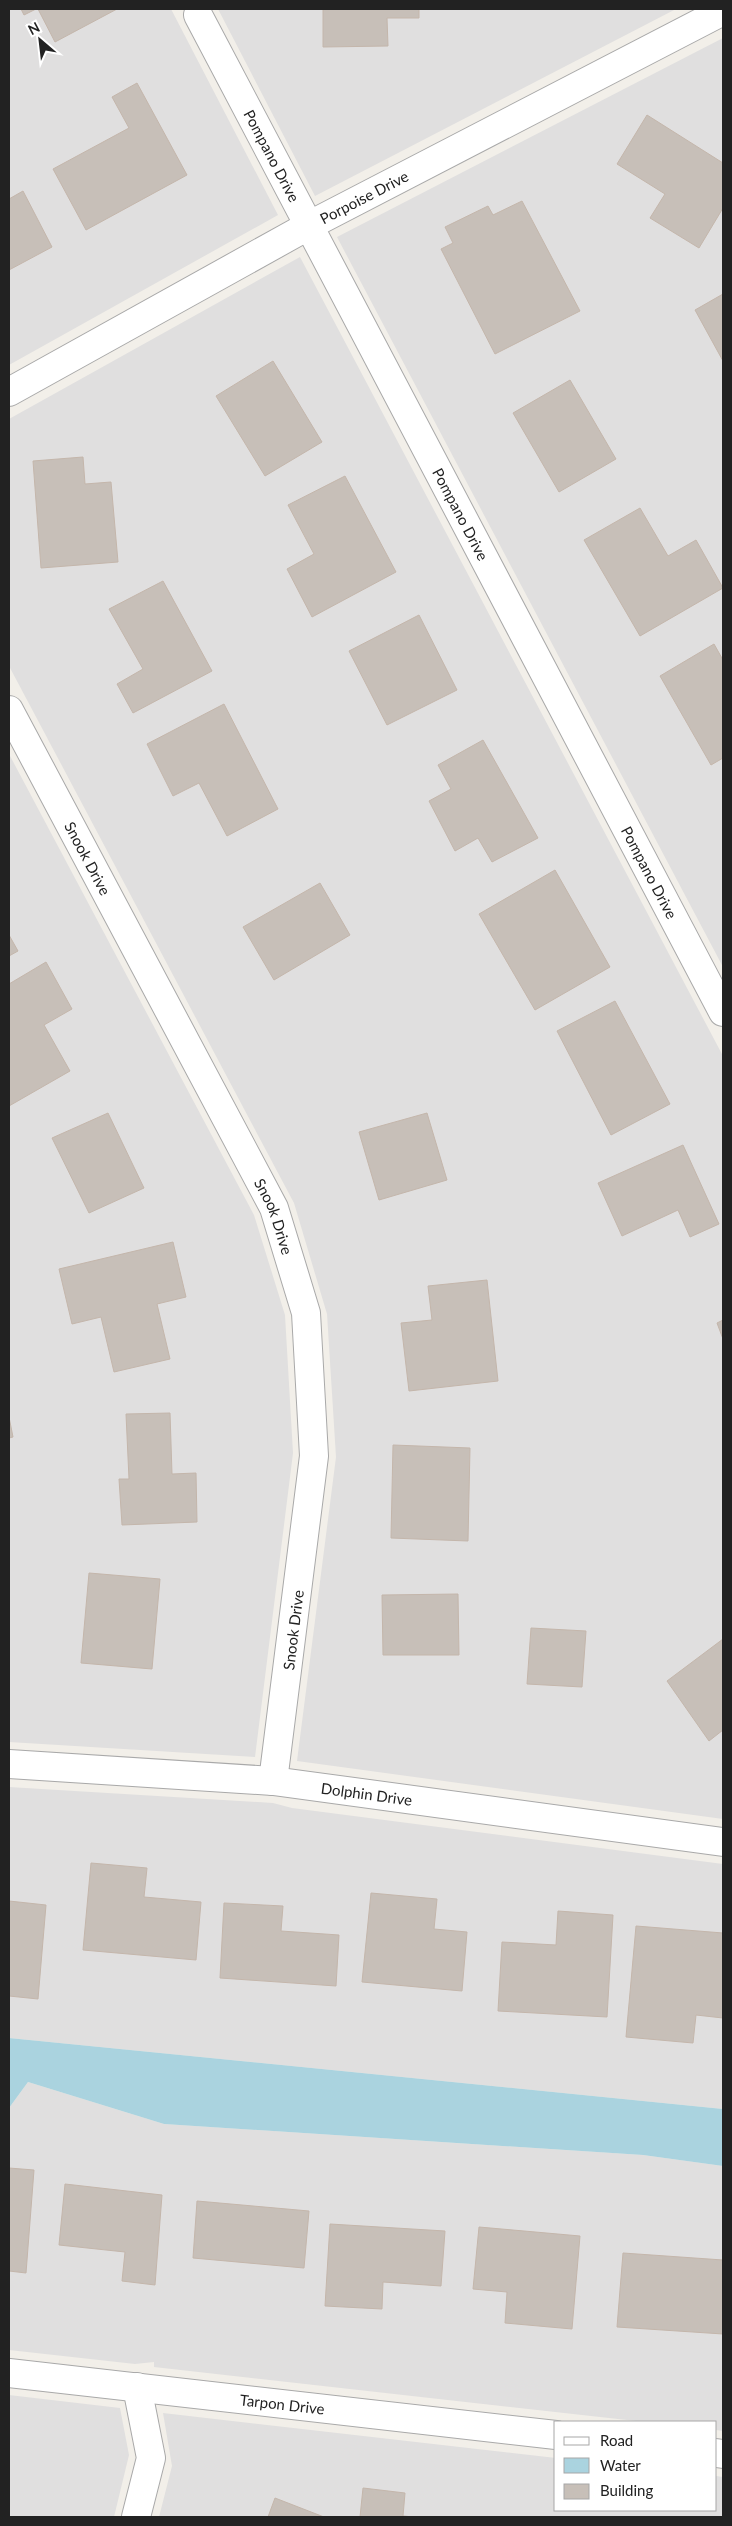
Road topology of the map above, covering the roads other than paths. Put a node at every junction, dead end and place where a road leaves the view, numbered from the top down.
1 (723, 11) edge
2 (198, 15) dead end
3 (308, 226) junction
4 (9, 392) edge
5 (9, 710) edge
6 (723, 1012) edge
7 (9, 1764) edge
8 (274, 1781) junction
9 (723, 1842) edge
10 (9, 2373) edge
11 (137, 2387) junction
12 (554, 2435) edge
13 (136, 2517) edge

1 - 3 street, Porpoise Drive
2 - 3 street, Pompano Drive
3 - 4 street, Porpoise Drive
3 - 6 street, Pompano Drive
5 - 8 street, Snook Drive
7 - 8 street, Dolphin Drive
8 - 9 street, Dolphin Drive
10 - 11 street, Tarpon Drive
11 - 12 street, Tarpon Drive
11 - 13 street

